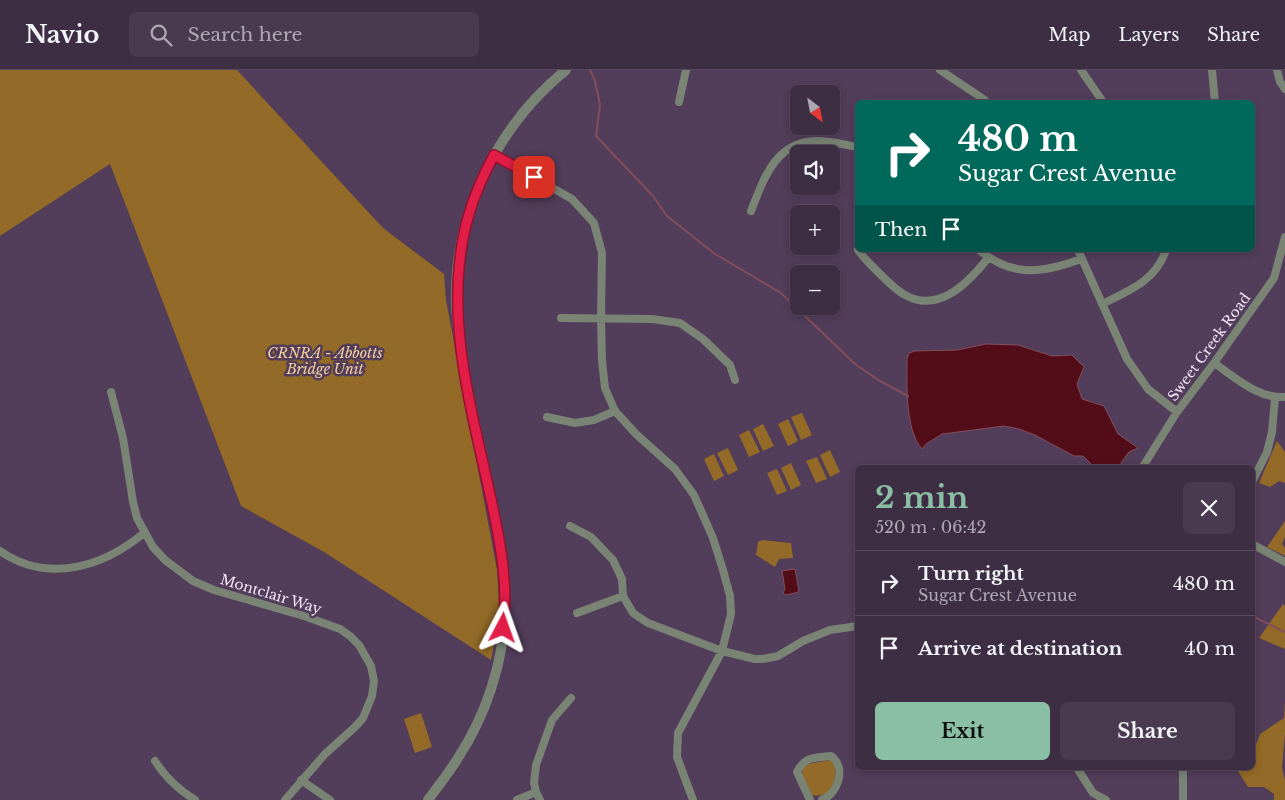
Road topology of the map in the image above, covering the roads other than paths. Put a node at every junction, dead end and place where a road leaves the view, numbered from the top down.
1 (566, 70) edge
2 (686, 70) edge
3 (940, 70) edge
4 (1081, 70) edge
5 (1212, 70) edge
6 (1277, 70) edge
7 (1285, 89) edge
8 (984, 100) edge
9 (1102, 100) edge
10 (1215, 100) edge
11 (679, 102) dead end
12 (855, 147) edge
13 (494, 155) junction
14 (751, 211) dead end
15 (1285, 238) edge
16 (860, 252) edge
17 (981, 252) edge
18 (1079, 252) edge
19 (1165, 252) edge
20 (988, 258) junction
21 (1081, 259) junction
22 (1102, 304) junction
23 (561, 318) dead end
24 (601, 319) junction
25 (1214, 363) junction
26 (735, 380) dead end
27 (111, 392) dead end
28 (1285, 397) edge
29 (1275, 398) junction
30 (615, 411) junction
31 (1177, 412) junction
32 (547, 417) dead end
33 (1144, 465) edge
34 (1255, 476) edge
35 (570, 526) dead end
36 (144, 533) junction
37 (1255, 546) edge
38 (0, 551) edge
39 (1285, 562) edge
40 (623, 596) junction
41 (577, 613) dead end
42 (855, 626) edge
43 (722, 651) junction
44 (571, 698) dead end
45 (155, 761) dead end
46 (1078, 770) edge
47 (1183, 770) edge
48 (301, 780) junction
49 (536, 792) junction
50 (195, 800) edge
51 (285, 800) edge
52 (330, 800) edge
53 (428, 800) edge
54 (517, 800) edge
55 (540, 800) edge
56 (693, 800) edge
57 (810, 800) edge
58 (822, 800) edge
59 (1106, 800) edge
60 (1183, 800) edge

1 - 13 street
2 - 11 street
3 - 8 street
4 - 9 street
5 - 10 street
6 - 7 street
12 - 14 street
13 - 24 street
13 - 53 street
15 - 25 street, Sweet Creek Road
16 - 20 street
17 - 20 street
18 - 21 street
19 - 22 street
20 - 21 street
21 - 22 street
22 - 31 street
23 - 24 street
24 - 26 street
24 - 30 street
25 - 29 street
25 - 31 street, Sweet Creek Road
27 - 36 street, Montclair Way
28 - 29 street
29 - 34 street
30 - 32 street
30 - 43 street
31 - 33 street, Sweet Creek Road
35 - 40 street
36 - 38 street
36 - 48 street, Montclair Way
37 - 39 street
40 - 41 street
40 - 43 street
42 - 43 street
43 - 56 street
44 - 49 street
45 - 50 street
46 - 59 street
47 - 60 street
48 - 51 street, Montclair Way
48 - 52 street
49 - 54 street
49 - 55 street
57 - 58 street

